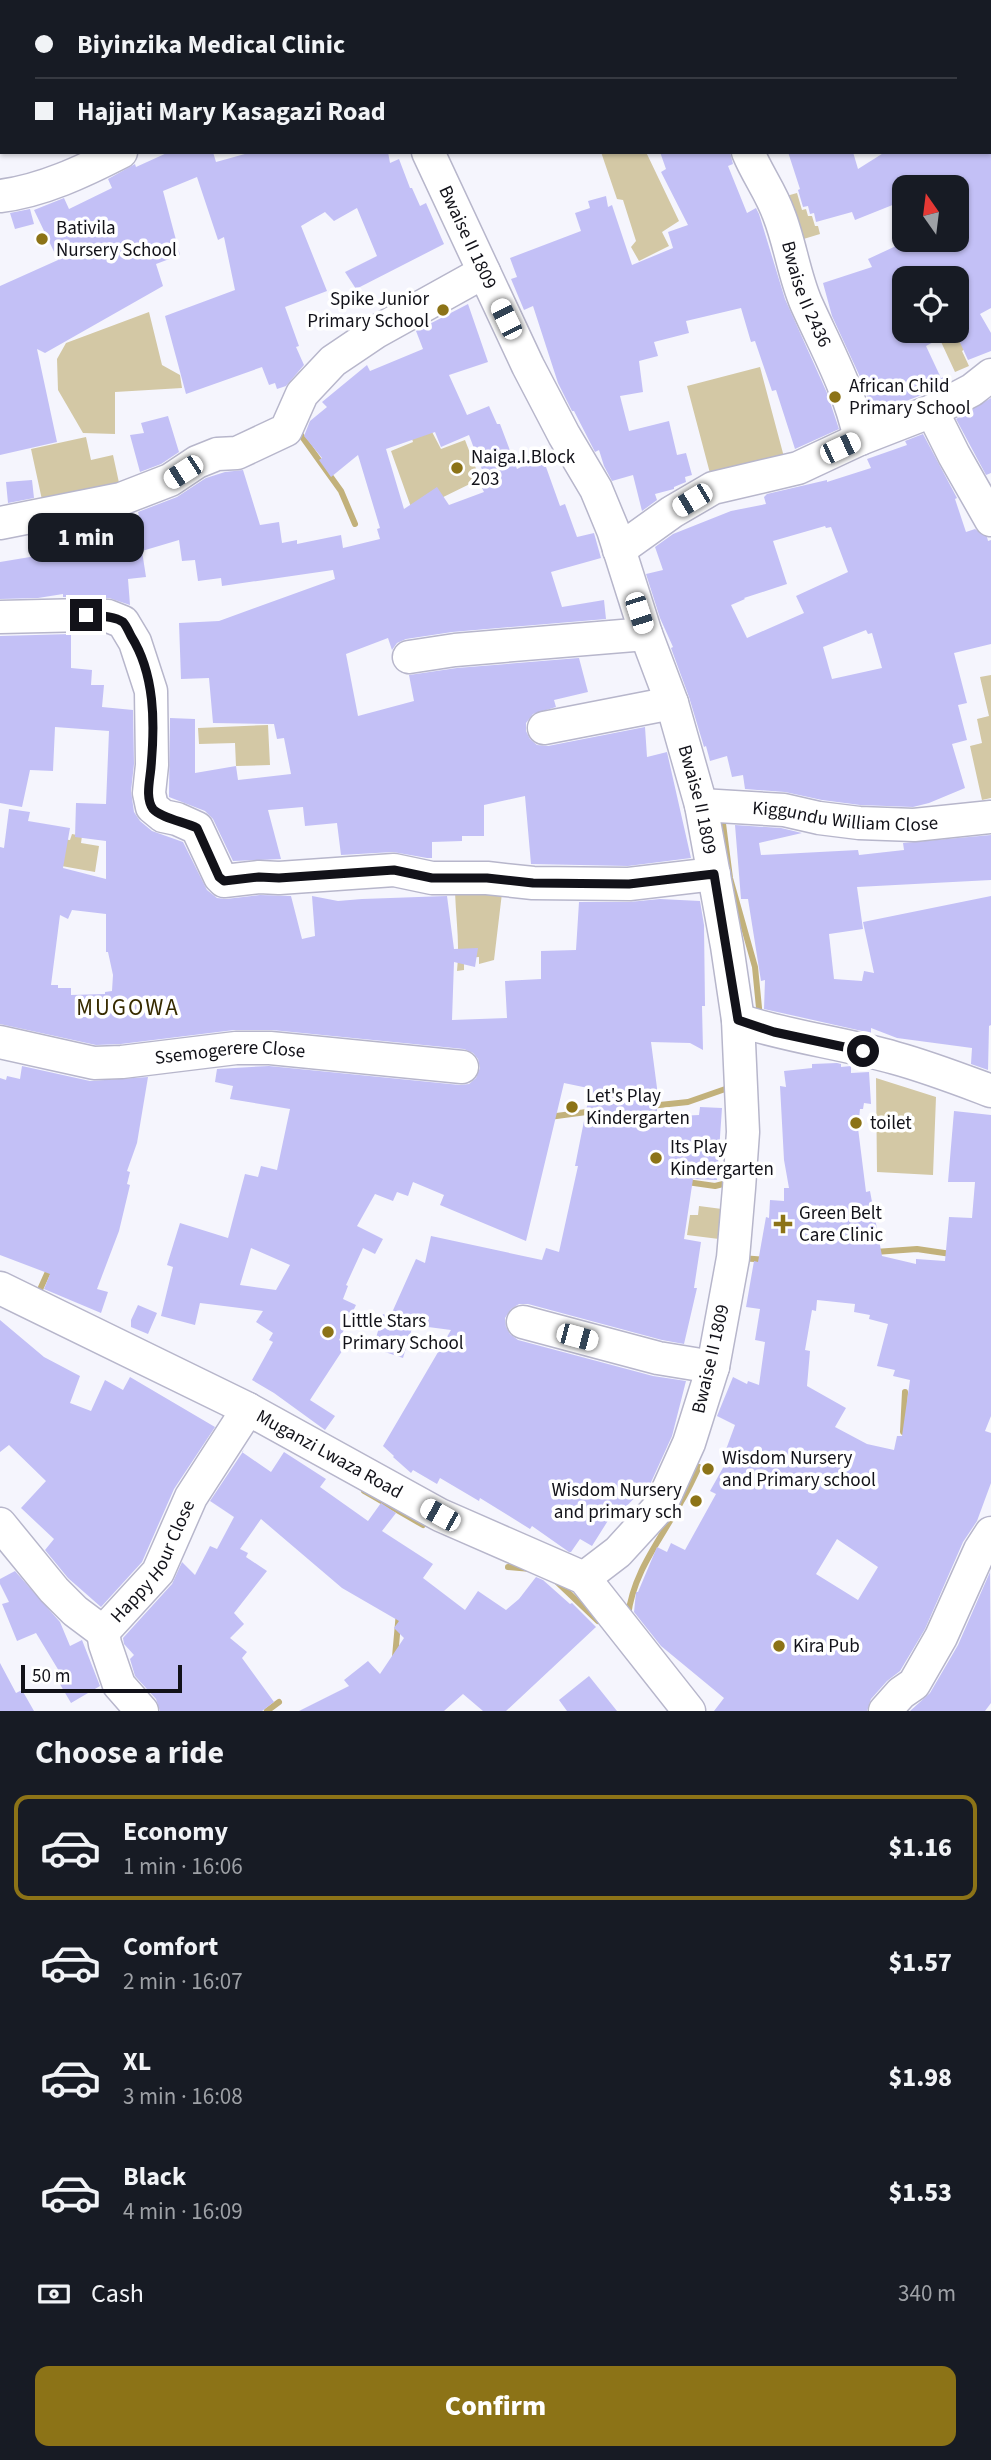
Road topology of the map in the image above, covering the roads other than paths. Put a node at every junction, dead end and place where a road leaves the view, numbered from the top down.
1 (117, 154) edge
2 (429, 154) edge
3 (749, 154) edge
4 (0, 196) edge
5 (484, 272) junction
6 (991, 375) edge
7 (932, 411) junction
8 (860, 439) junction
9 (991, 520) edge
10 (0, 523) edge
11 (619, 550) junction
12 (0, 617) edge
13 (646, 634) junction
14 (409, 657) dead end
15 (672, 702) junction
16 (544, 728) dead end
17 (701, 805) junction
18 (991, 817) edge
19 (714, 874) junction
20 (738, 1020) junction
21 (0, 1042) edge
22 (462, 1067) dead end
23 (991, 1091) edge
24 (0, 1288) edge
25 (523, 1322) dead end
26 (713, 1367) junction
27 (248, 1409) junction
28 (0, 1524) edge
29 (986, 1541) edge
30 (584, 1578) junction
31 (103, 1632) junction
32 (142, 1711) edge
33 (689, 1711) edge
34 (885, 1711) edge

1 - 4 street
2 - 5 street, Bwaise II 1809
3 - 8 street, Bwaise II 2436
5 - 10 street
5 - 11 street, Bwaise II 1809
6 - 7 street
7 - 8 street
7 - 9 street
8 - 11 street
11 - 13 street, Bwaise II 1809
12 - 19 street
13 - 14 street
13 - 15 street, Bwaise II 1809
15 - 16 street
15 - 17 street, Bwaise II 1809
17 - 18 street, Kiggundu William Close
17 - 19 street, Bwaise II 1809
19 - 20 street, Bwaise II 1809
20 - 23 street
20 - 26 street, Bwaise II 1809
21 - 22 street, Ssemogerere Close
24 - 27 street, Muganzi Lwaza Road
25 - 26 street
26 - 30 street, Bwaise II 1809
27 - 30 street, Muganzi Lwaza Road
27 - 31 street, Happy Hour Close
28 - 31 street
29 - 34 street
30 - 33 street, Muganzi Lwaza Road
31 - 32 street, Happy Hour Close

